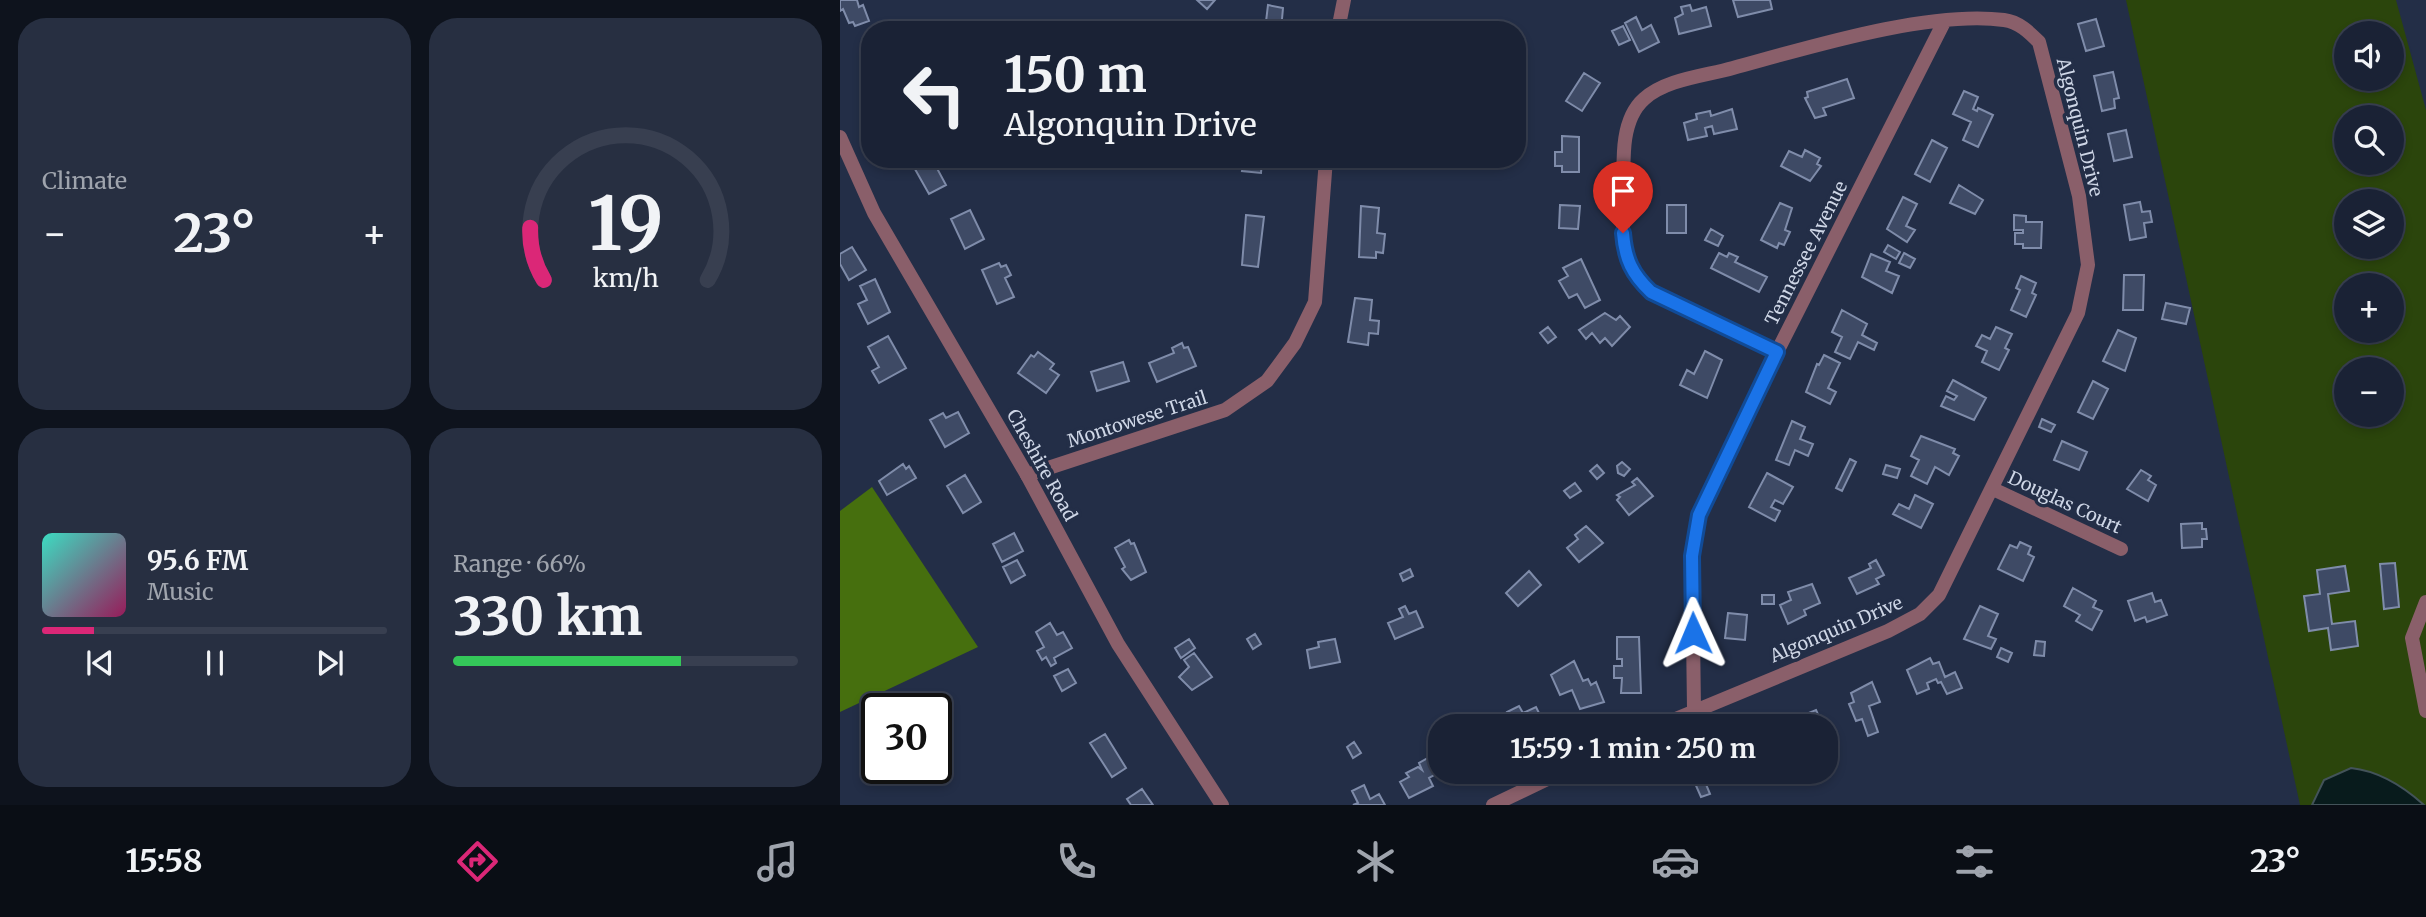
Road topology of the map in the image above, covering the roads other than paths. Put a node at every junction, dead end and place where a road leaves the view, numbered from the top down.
1 (1344, 0) edge
2 (1340, 21) edge
3 (1944, 22) junction
4 (840, 137) edge
5 (1325, 168) edge
6 (1777, 352) junction
7 (1027, 475) junction
8 (1993, 489) junction
9 (2121, 549) dead end
10 (2426, 601) edge
11 (1694, 710) junction
12 (2426, 711) edge
13 (1685, 714) edge
14 (1537, 784) edge
15 (1222, 805) edge
16 (1493, 805) edge

1 - 2 street
3 - 6 street, Tennessee Avenue
3 - 6 street, Algonquin Drive
3 - 8 street, Algonquin Drive
4 - 7 street, Cheshire Road
5 - 7 street, Montowese Trail
6 - 11 street, Tennessee Avenue
7 - 15 street, Cheshire Road
8 - 9 street, Douglas Court
8 - 11 street, Algonquin Drive
10 - 12 street
11 - 13 street, Algonquin Drive
14 - 16 street

